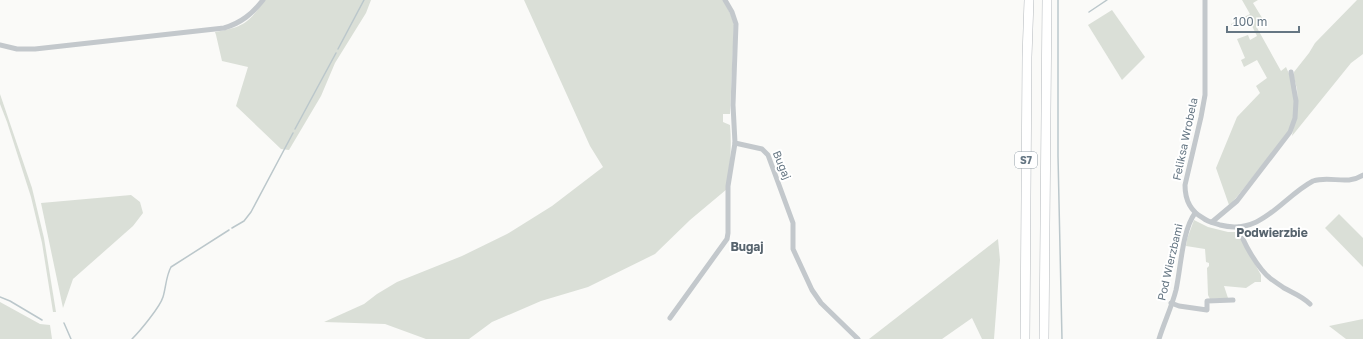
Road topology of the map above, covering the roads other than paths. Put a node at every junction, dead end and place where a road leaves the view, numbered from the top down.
1 (262, 0) edge
2 (726, 0) edge
3 (1029, 0) edge
4 (1047, 0) edge
5 (1205, 0) edge
6 (0, 45) edge
7 (1290, 72) dead end
8 (735, 143) junction
9 (1363, 176) edge
10 (1195, 212) junction
11 (1212, 222) junction
12 (1239, 227) junction
13 (1233, 300) dead end
14 (1171, 303) junction
15 (1310, 304) dead end
16 (670, 318) dead end
17 (858, 339) edge
18 (1025, 339) edge
19 (1044, 339) edge
20 (1159, 339) edge

1 - 6 street
2 - 8 street
3 - 18 highway, S7
4 - 19 highway, S7
5 - 10 street, Feliksa Wrobela
7 - 11 street
8 - 16 street
8 - 17 street, Bugaj
9 - 12 street
10 - 11 street
10 - 14 street, Pod Wierzbami
11 - 12 street
12 - 15 street
13 - 14 street
14 - 20 street, Pod Wierzbami

